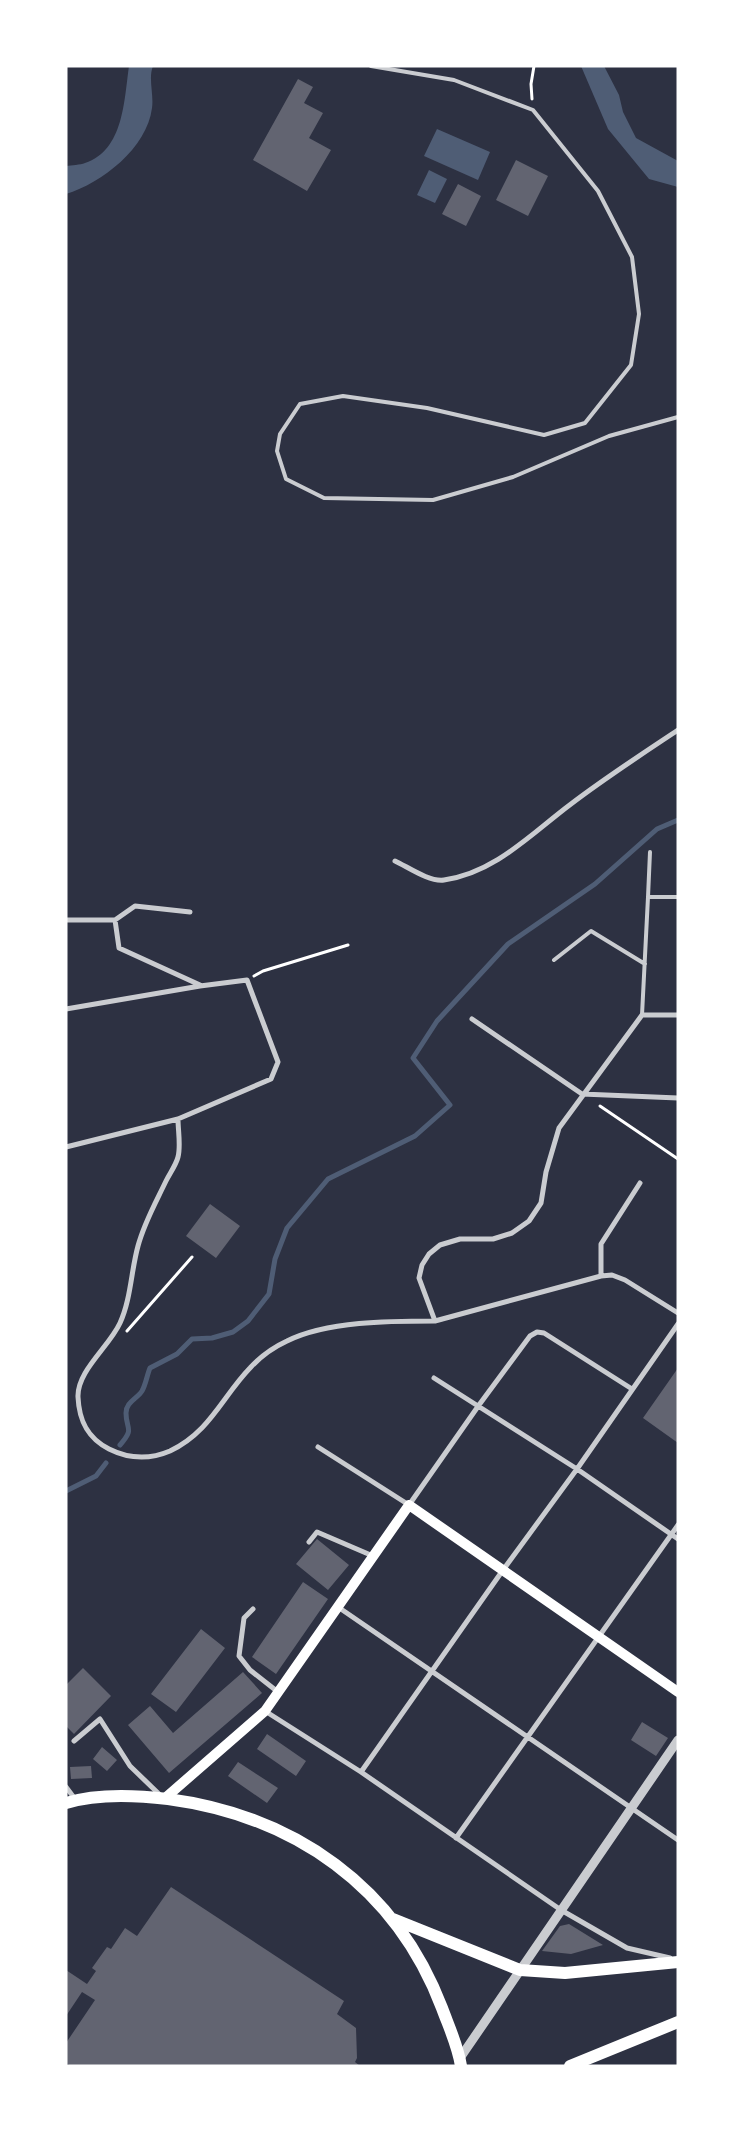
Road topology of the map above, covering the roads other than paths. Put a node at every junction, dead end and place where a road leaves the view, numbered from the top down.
1 (371, 66) edge
2 (678, 418) edge
3 (678, 730) edge
4 (650, 852) dead end
5 (395, 861) dead end
6 (648, 897) junction
7 (678, 897) edge
8 (190, 912) dead end
9 (66, 920) edge
10 (115, 920) junction
11 (554, 960) dead end
12 (645, 964) junction
13 (200, 986) junction
14 (66, 1009) edge
15 (642, 1015) junction
16 (678, 1015) edge
17 (472, 1019) dead end
18 (582, 1094) junction
19 (678, 1098) edge
20 (178, 1119) junction
21 (66, 1147) edge
22 (640, 1183) dead end
23 (601, 1276) junction
24 (678, 1313) edge
25 (435, 1321) junction
26 (678, 1324) edge
27 (434, 1378) dead end
28 (632, 1389) junction
29 (479, 1405) junction
30 (318, 1447) dead end
31 (577, 1469) junction
32 (409, 1505) junction
33 (678, 1525) edge
34 (672, 1534) junction
35 (678, 1539) edge
36 (309, 1542) dead end
37 (373, 1556) junction
38 (503, 1570) junction
39 (338, 1607) junction
40 (253, 1609) dead end
41 (599, 1637) junction
42 (431, 1672) junction
43 (278, 1692) junction
44 (678, 1692) edge
45 (265, 1711) junction
46 (528, 1737) junction
47 (678, 1740) edge
48 (74, 1741) dead end
49 (361, 1772) junction
50 (66, 1787) edge
51 (164, 1799) junction
52 (71, 1801) edge
53 (631, 1808) junction
54 (456, 1838) junction
55 (678, 1840) edge
56 (561, 1910) junction
57 (393, 1918) junction
58 (678, 1961) edge
59 (520, 1970) junction
60 (678, 2022) edge
61 (461, 2062) edge
62 (570, 2066) edge

1 - 2 lane
3 - 5 street
4 - 6 lane
6 - 7 lane
6 - 12 lane
8 - 10 street
9 - 10 street
10 - 13 street
11 - 12 lane
12 - 15 lane
13 - 14 street
13 - 20 street
15 - 16 street
15 - 18 street
17 - 18 street
18 - 19 street
18 - 25 street
20 - 21 street
20 - 25 street
22 - 23 street
23 - 24 street
23 - 25 street
26 - 28 street
27 - 29 street
28 - 29 street
28 - 31 street
29 - 31 street
29 - 32 street
30 - 32 street
31 - 34 street
31 - 38 street
32 - 37 main road
32 - 38 main road
33 - 34 street
34 - 35 street
34 - 41 street
36 - 37 street
37 - 39 main road
38 - 41 main road
38 - 42 street
39 - 42 street
39 - 43 main road
40 - 43 street
41 - 44 main road
41 - 46 street
42 - 46 street
42 - 49 street
43 - 45 main road
45 - 49 street
45 - 51 main road
46 - 53 street
46 - 54 street
47 - 53 street
48 - 51 street
49 - 54 street
50 - 52 street
51 - 52 main road
51 - 57 main road
53 - 55 street
53 - 56 street
54 - 56 street
56 - 58 street
56 - 59 street
57 - 59 main road
57 - 61 main road
58 - 59 main road
59 - 61 street
60 - 62 main road

